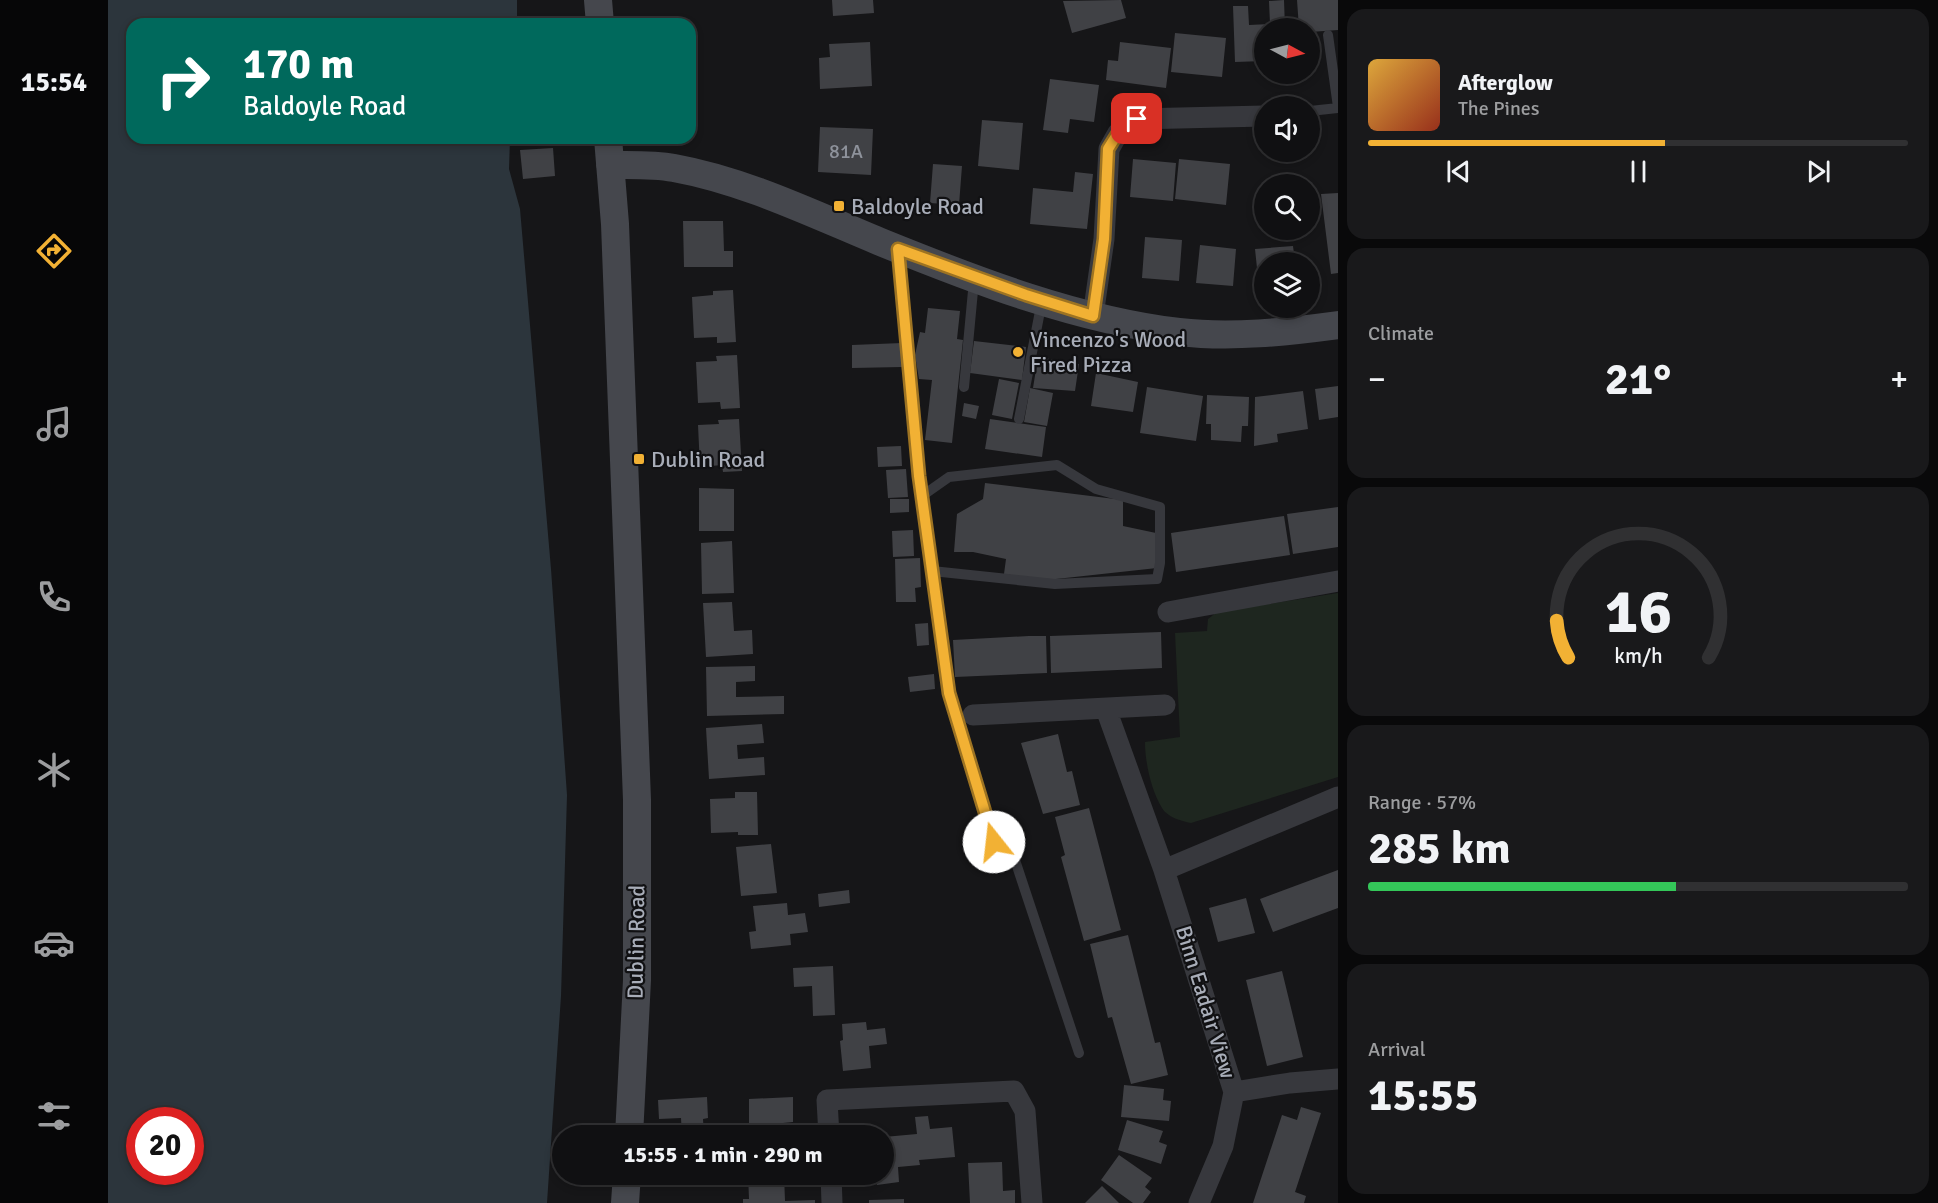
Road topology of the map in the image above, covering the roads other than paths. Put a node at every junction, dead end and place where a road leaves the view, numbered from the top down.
1 (598, 0) edge
2 (600, 18) edge
3 (1328, 35) dead end
4 (1338, 108) edge
5 (1320, 110) edge
6 (1254, 116) edge
7 (609, 152) edge
8 (898, 249) junction
9 (975, 277) junction
10 (1043, 300) junction
11 (1093, 316) junction
12 (1338, 325) edge
13 (964, 387) dead end
14 (1019, 419) dead end
15 (922, 496) junction
16 (932, 572) junction
17 (1338, 581) edge
18 (1168, 612) dead end
19 (1165, 705) dead end
20 (1106, 709) junction
21 (973, 715) dead end
22 (1338, 797) edge
23 (1164, 870) junction
24 (1079, 1053) dead end
25 (1338, 1079) edge
26 (1234, 1092) junction
27 (629, 1125) edge
28 (829, 1125) edge
29 (626, 1185) edge
30 (831, 1185) edge
31 (625, 1203) edge
32 (832, 1203) edge
33 (1032, 1203) edge
34 (1199, 1203) edge

1 - 2 main road
3 - 4 lane
4 - 5 lane
6 - 11 street
7 - 8 main road
7 - 27 main road, Dublin Road
8 - 9 main road
8 - 15 lane
9 - 10 main road
9 - 13 lane
10 - 11 main road
10 - 14 lane
11 - 12 main road
15 - 16 lane
15 - 16 lane
16 - 24 lane
17 - 18 street
19 - 20 street
20 - 21 street
20 - 23 street, Binn Eadair View
22 - 23 street
23 - 26 street, Binn Eadair View
25 - 26 street
26 - 34 street, Binn Eadair View
28 - 33 street
29 - 31 main road
30 - 32 street

